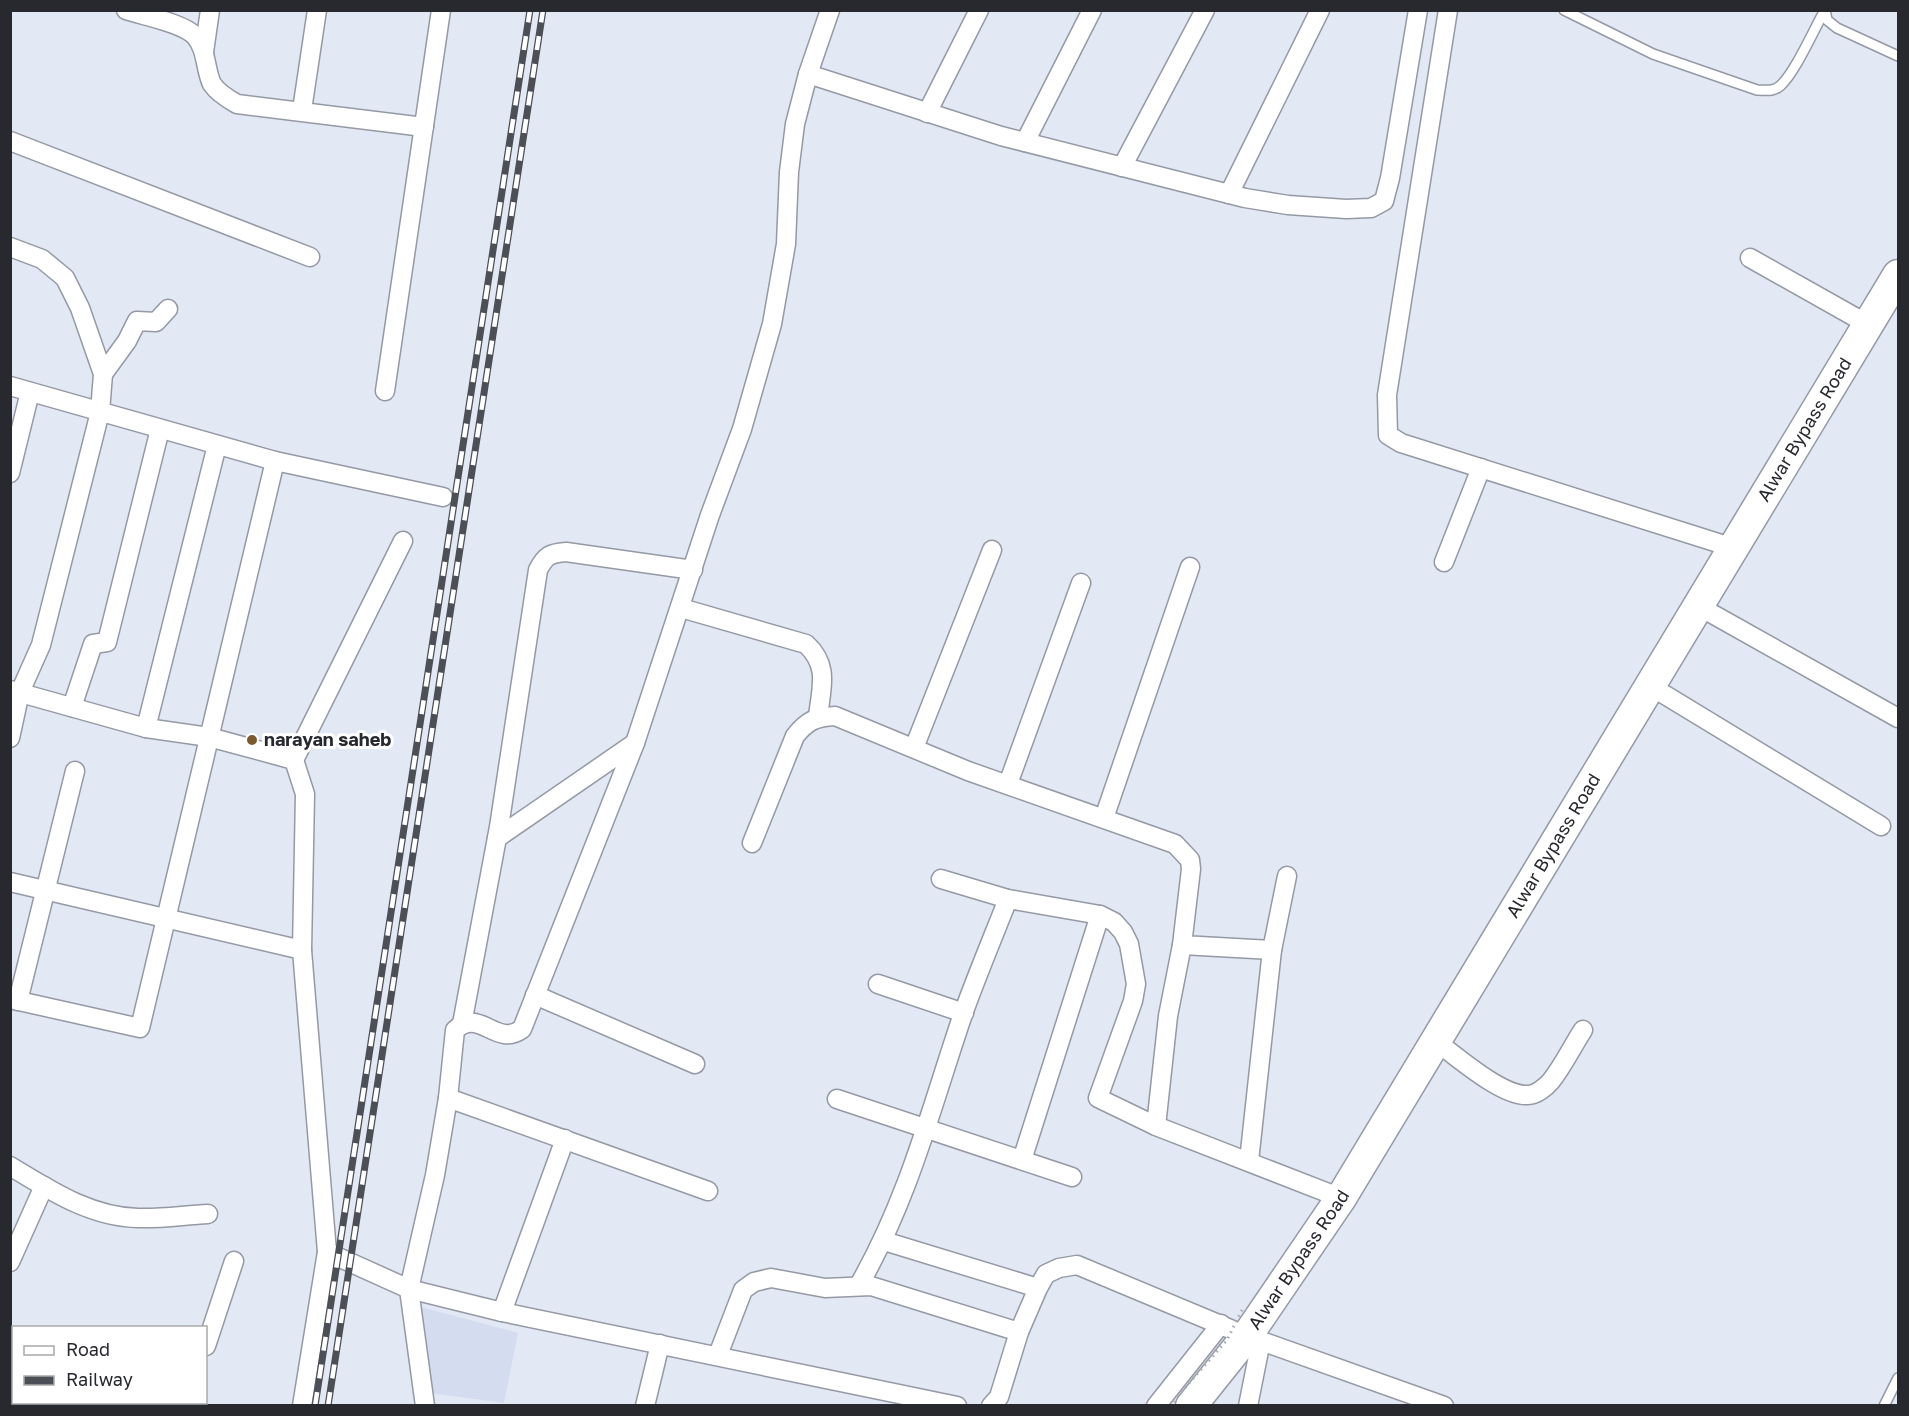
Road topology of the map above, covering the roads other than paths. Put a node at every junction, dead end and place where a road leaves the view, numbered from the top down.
1 (126, 10) edge
2 (210, 10) edge
3 (316, 10) edge
4 (441, 10) edge
5 (830, 10) edge
6 (979, 10) edge
7 (1092, 10) edge
8 (1205, 10) edge
9 (1320, 10) edge
10 (1418, 10) edge
11 (1448, 10) edge
12 (1564, 10) edge
13 (1825, 10) edge
14 (204, 52) junction
15 (1899, 56) edge
16 (808, 74) junction
17 (302, 110) junction
18 (927, 112) junction
19 (424, 127) junction
20 (10, 141) edge
21 (1025, 142) junction
22 (1122, 167) junction
23 (1229, 194) junction
24 (10, 247) edge
25 (310, 257) dead end
26 (1750, 258) dead end
27 (1899, 275) edge
28 (168, 309) dead end
29 (1869, 325) junction
30 (103, 374) junction
31 (10, 386) edge
32 (385, 391) dead end
33 (30, 392) junction
34 (100, 412) junction
35 (160, 429) junction
36 (217, 445) junction
37 (275, 461) junction
38 (1481, 468) junction
39 (10, 473) edge
40 (443, 497) dead end
41 (403, 541) dead end
42 (1734, 548) junction
43 (992, 550) dead end
44 (1444, 561) dead end
45 (1190, 567) dead end
46 (693, 570) junction
47 (1081, 583) dead end
48 (1700, 607) junction
49 (681, 608) junction
50 (1652, 687) junction
51 (14, 694) edge
52 (72, 707) junction
53 (818, 717) junction
54 (1899, 718) edge
55 (146, 728) junction
56 (209, 737) junction
57 (10, 738) edge
58 (635, 743) junction
59 (915, 748) junction
60 (294, 760) junction
61 (75, 771) dead end
62 (1008, 784) junction
63 (1104, 818) junction
64 (1881, 826) dead end
65 (497, 838) junction
66 (752, 843) dead end
67 (1287, 876) dead end
68 (941, 879) dead end
69 (10, 882) edge
70 (48, 891) junction
71 (1008, 899) junction
72 (1100, 915) junction
73 (164, 920) junction
74 (1182, 945) junction
75 (302, 950) junction
76 (1272, 950) junction
77 (878, 984) dead end
78 (536, 995) junction
79 (14, 1000) edge
80 (964, 1013) junction
81 (462, 1024) junction
82 (1583, 1030) dead end
83 (1437, 1042) junction
84 (695, 1064) dead end
85 (448, 1098) junction
86 (837, 1099) dead end
87 (1156, 1126) junction
88 (927, 1129) junction
89 (565, 1139) junction
90 (1022, 1160) junction
91 (1249, 1161) junction
92 (10, 1166) edge
93 (1072, 1177) dead end
94 (44, 1186) junction
95 (708, 1191) dead end
96 (1341, 1198) junction
97 (208, 1214) dead end
98 (884, 1241) junction
99 (327, 1252) junction
100 (234, 1261) dead end
101 (10, 1262) edge
102 (859, 1285) junction
103 (1038, 1288) junction
104 (409, 1289) junction
105 (502, 1312) junction
106 (1243, 1328) junction
107 (1019, 1332) junction
108 (207, 1343) edge
109 (660, 1344) junction
110 (718, 1355) junction
111 (1899, 1378) edge
112 (1199, 1400) edge
113 (302, 1406) edge
114 (425, 1406) edge
115 (645, 1406) edge
116 (957, 1406) edge
117 (991, 1406) edge
118 (1156, 1406) edge
119 (1248, 1406) edge
120 (1444, 1406) edge
121 (1884, 1406) edge

1 - 14 street
2 - 14 street
3 - 17 street
4 - 19 street
5 - 16 street
6 - 18 street
7 - 21 street
8 - 22 street
9 - 23 street
10 - 23 street
11 - 38 street
12 - 13 lane
13 - 15 lane
14 - 17 street
16 - 18 street
16 - 46 street
17 - 19 street
18 - 21 street
19 - 32 street
20 - 25 street
21 - 22 street
22 - 23 street
24 - 30 street
26 - 29 street
27 - 29 highway, Alwar Bypass Road
28 - 30 street
29 - 42 highway, Alwar Bypass Road
30 - 34 street
31 - 33 street
33 - 34 street
33 - 39 street
34 - 35 street
34 - 51 street
35 - 36 street
35 - 52 street
36 - 37 street
36 - 55 street
37 - 40 street
37 - 56 street
38 - 42 street
38 - 44 street
41 - 60 street
42 - 48 highway, Alwar Bypass Road
43 - 59 street
45 - 63 street
46 - 49 street
46 - 65 street
47 - 62 street
48 - 50 highway, Alwar Bypass Road
48 - 54 street
49 - 53 street
49 - 58 street
50 - 64 street
50 - 83 highway, Alwar Bypass Road
51 - 52 street
51 - 57 street
52 - 55 street
53 - 59 street
53 - 66 street
55 - 56 street
56 - 60 street
56 - 73 street
58 - 65 street
58 - 78 street
59 - 62 street
60 - 75 street
61 - 70 street
62 - 63 street
63 - 74 street
65 - 81 street
67 - 76 street
68 - 71 street
69 - 70 street
70 - 73 street
70 - 79 street
71 - 72 street
71 - 80 street
72 - 87 street
72 - 90 street
73 - 75 street
73 - 79 street
74 - 76 street
74 - 87 street
75 - 99 street
76 - 91 street
77 - 80 street
78 - 81 street
78 - 84 street
80 - 88 street
81 - 85 street
82 - 83 street
83 - 96 highway, Alwar Bypass Road
85 - 89 street
85 - 104 street
86 - 88 street
87 - 91 street
88 - 90 street
88 - 98 street
89 - 95 street
89 - 105 street
90 - 93 street
91 - 96 street
92 - 94 street
94 - 97 street
94 - 101 street
96 - 106 highway, Alwar Bypass Road
98 - 102 street
98 - 103 street
99 - 104 street
99 - 113 street
100 - 108 street
102 - 107 street
102 - 110 street
103 - 106 street
103 - 107 street
104 - 105 street
104 - 114 street
105 - 109 street
106 - 112 highway, Alwar Bypass Road
106 - 118 street
106 - 119 street
106 - 120 street
107 - 117 street
109 - 110 street
109 - 115 street
110 - 116 street
111 - 121 lane

